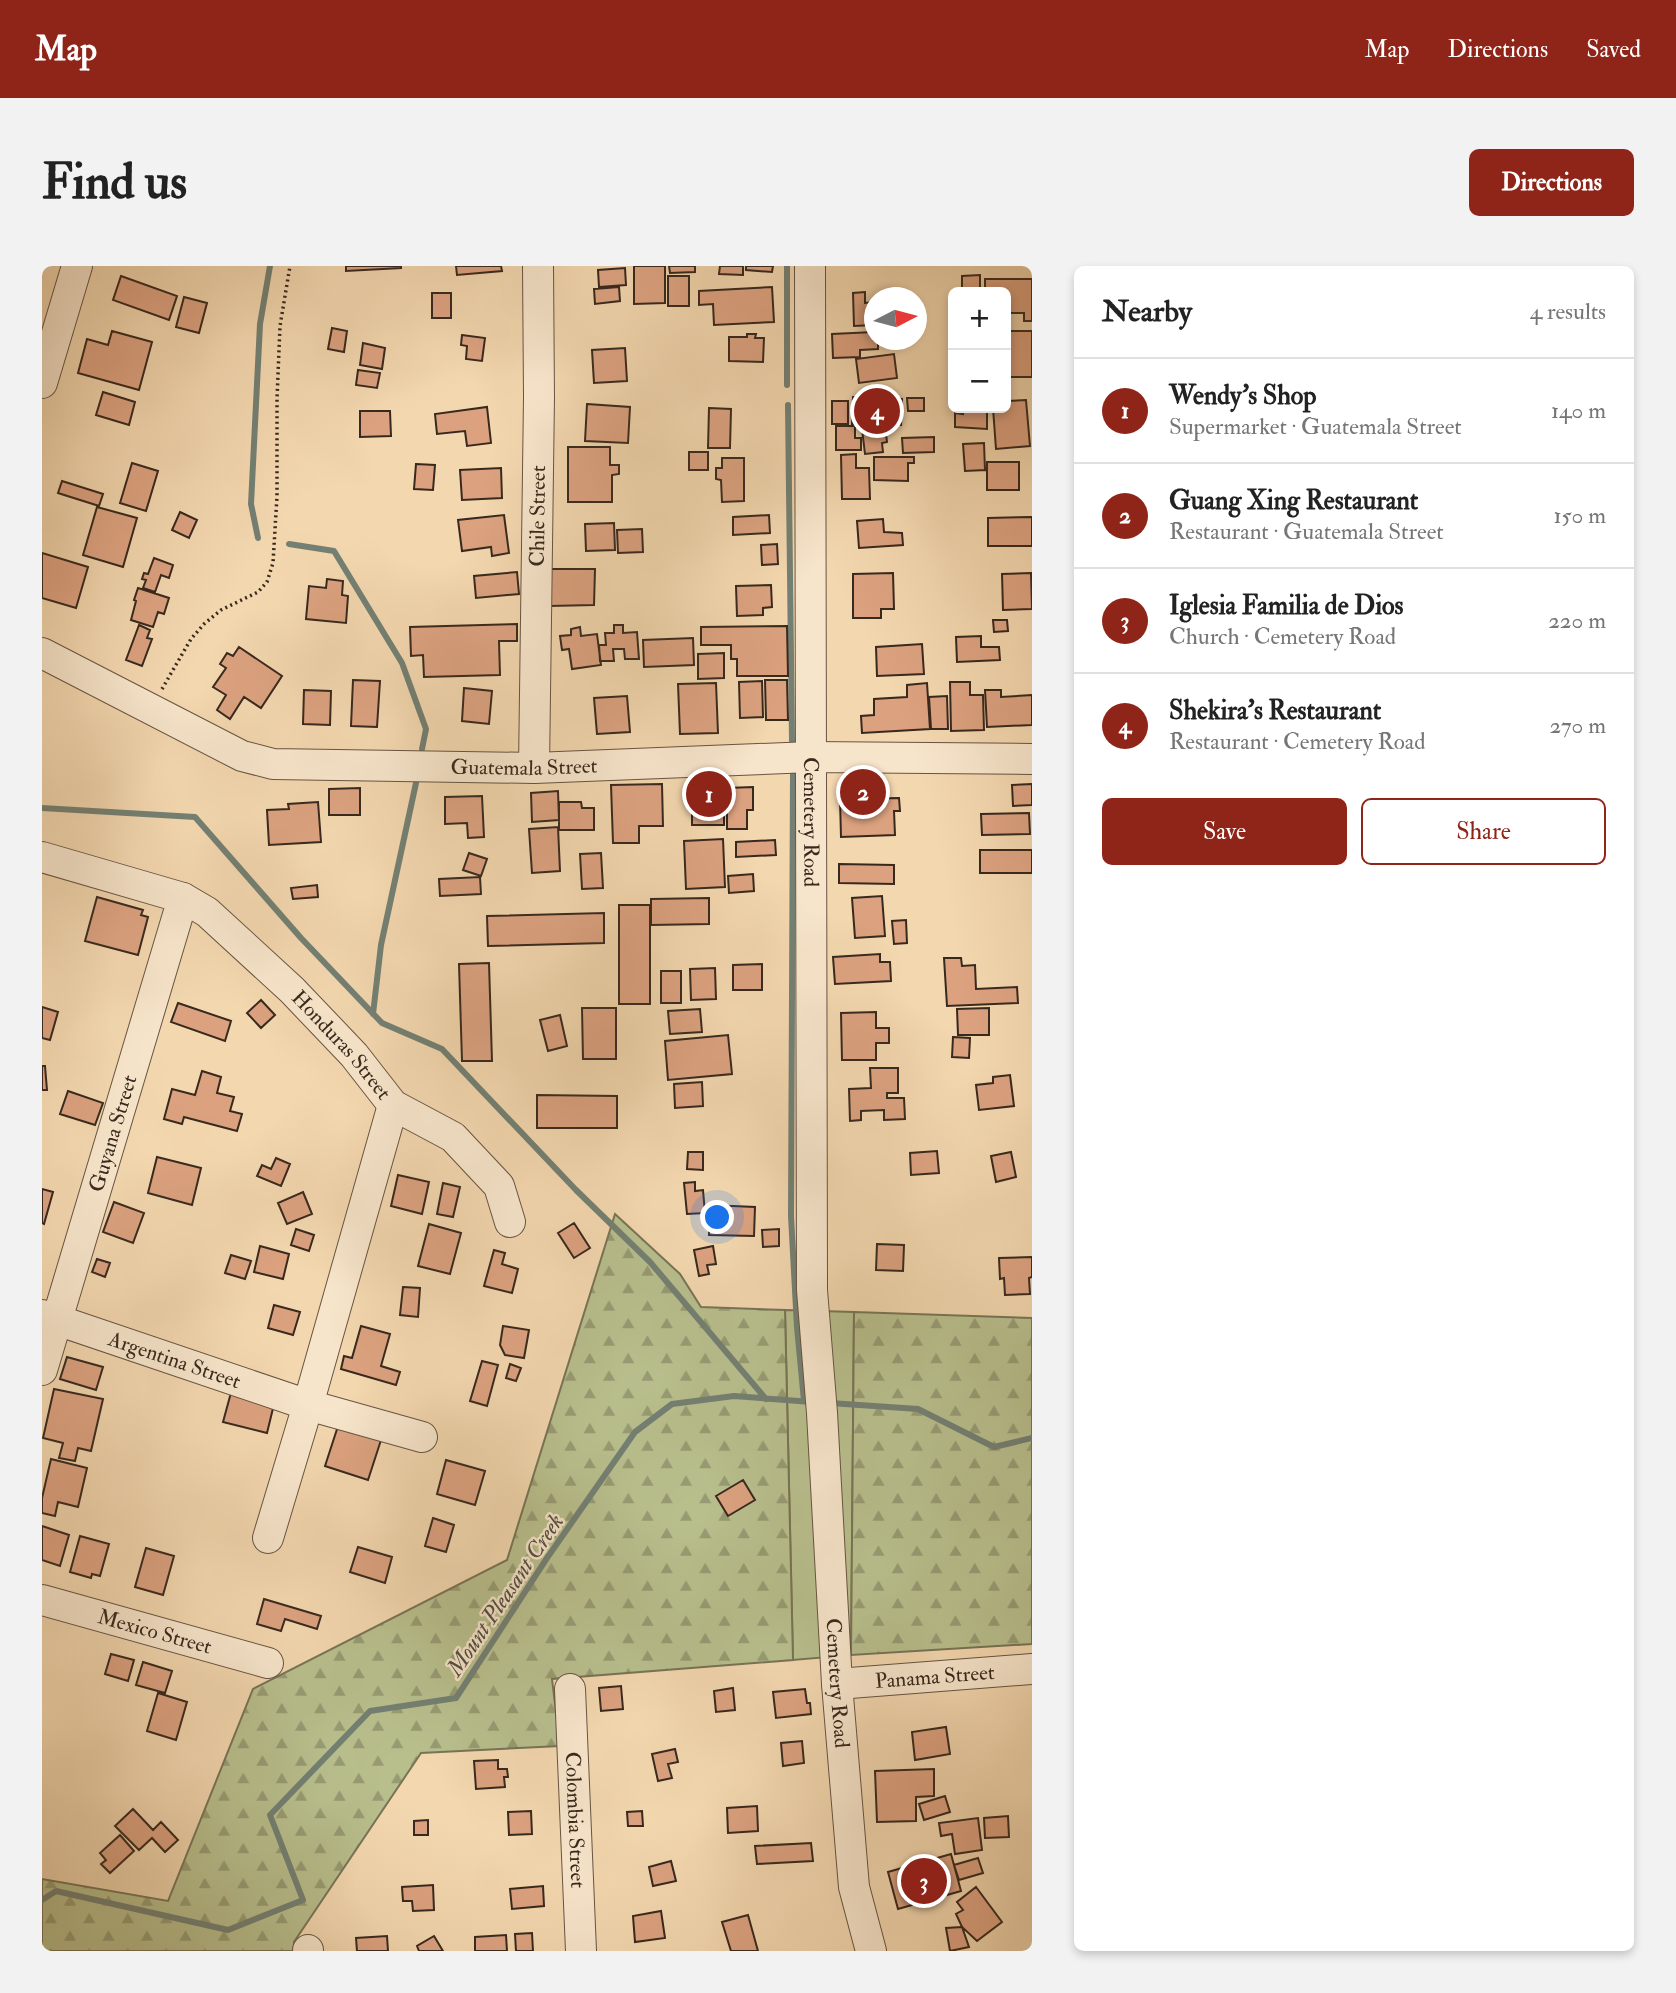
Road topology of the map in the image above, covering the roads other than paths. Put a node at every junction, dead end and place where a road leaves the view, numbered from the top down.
1 (77, 266) edge
2 (538, 266) edge
3 (810, 266) edge
4 (43, 374) edge
5 (42, 653) edge
6 (811, 757) junction
7 (1032, 759) edge
8 (534, 768) junction
9 (42, 857) edge
10 (183, 898) junction
11 (393, 1105) junction
12 (510, 1222) dead end
13 (49, 1317) edge
14 (42, 1370) edge
15 (308, 1405) junction
16 (422, 1437) dead end
17 (268, 1538) dead end
18 (42, 1600) edge
19 (268, 1663) dead end
20 (1032, 1669) edge
21 (837, 1684) junction
22 (570, 1689) dead end
23 (581, 1951) edge
24 (870, 1951) edge

1 - 4 street
2 - 8 street, Chile Street
3 - 6 street, Cemetery Road
5 - 8 street, Guatemala Street
6 - 7 street, Guatemala Street
6 - 8 street, Guatemala Street
6 - 21 street, Cemetery Road
9 - 10 street, Honduras Street
10 - 11 street, Honduras Street
10 - 13 street, Guyana Street
11 - 12 street
11 - 15 street, Honduras Street
13 - 14 street, Guyana Street
13 - 15 street, Argentina Street
15 - 16 street, Argentina Street
15 - 17 street, Honduras Street
18 - 19 street, Mexico Street
20 - 21 street, Panama Street
21 - 24 street, Cemetery Road
22 - 23 street, Colombia Street

